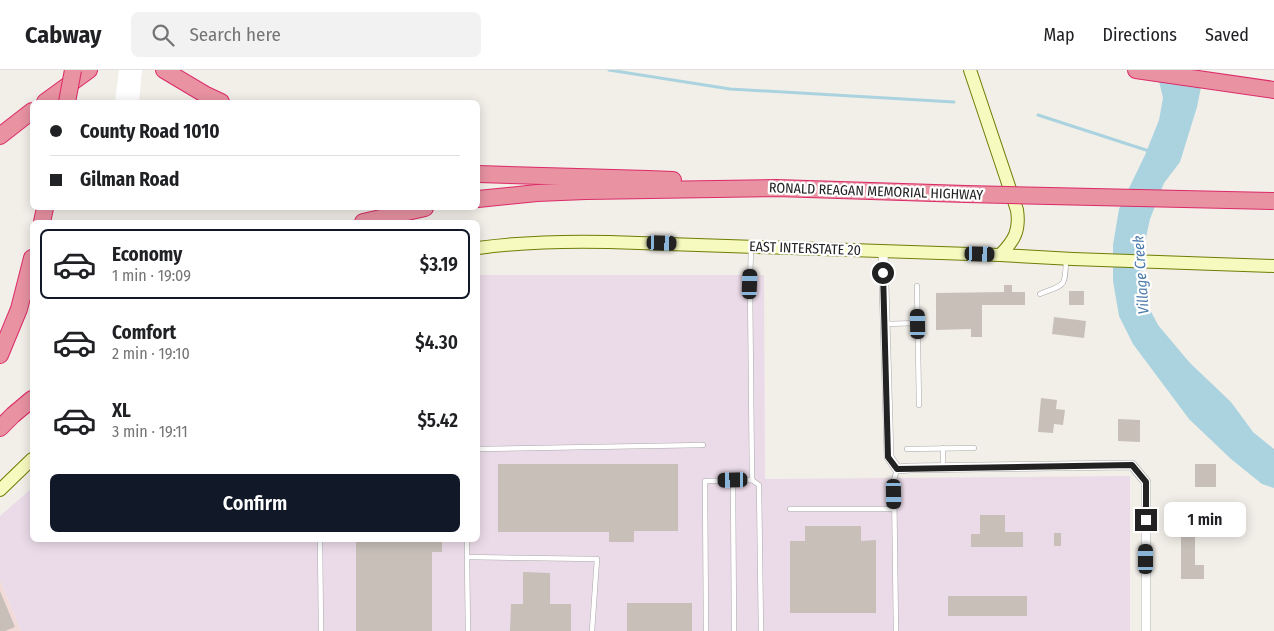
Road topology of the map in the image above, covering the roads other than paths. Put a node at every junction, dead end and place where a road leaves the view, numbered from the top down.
1 (72, 70) edge
2 (89, 70) edge
3 (164, 70) edge
4 (970, 70) edge
5 (1136, 70) edge
6 (1274, 90) edge
7 (213, 99) edge
8 (48, 100) edge
9 (67, 100) edge
10 (30, 113) edge
11 (0, 136) edge
12 (480, 174) edge
13 (776, 188) junction
14 (480, 198) edge
15 (1274, 201) edge
16 (416, 210) edge
17 (372, 220) edge
18 (751, 246) junction
19 (480, 248) edge
20 (883, 251) junction
21 (1000, 254) junction
22 (1070, 258) junction
23 (30, 266) edge
24 (1274, 266) edge
25 (917, 286) dead end
26 (1040, 294) dead end
27 (885, 324) junction
28 (918, 324) junction
29 (0, 355) edge
30 (30, 401) edge
31 (919, 405) dead end
32 (0, 428) edge
33 (703, 446) dead end
34 (943, 448) junction
35 (974, 448) dead end
36 (480, 449) edge
37 (907, 449) dead end
38 (30, 461) edge
39 (943, 468) junction
40 (897, 469) junction
41 (733, 480) junction
42 (752, 480) junction
43 (0, 490) edge
44 (790, 509) dead end
45 (894, 509) junction
46 (320, 542) edge
47 (467, 542) edge
48 (467, 557) junction
49 (321, 631) edge
50 (468, 631) edge
51 (592, 631) edge
52 (706, 631) edge
53 (734, 631) edge
54 (761, 631) edge
55 (896, 631) edge
56 (1146, 631) edge

1 - 9 highway, bridge
2 - 8 highway
3 - 7 highway
4 - 21 main road
5 - 6 highway
10 - 11 highway
12 - 13 highway
13 - 14 highway, RONALD REAGAN MEMORIAL HIGHWAY
13 - 15 highway, RONALD REAGAN MEMORIAL HIGHWAY, bridge
16 - 17 highway
18 - 19 main road, EAST INTERSTATE 20
18 - 20 main road, EAST INTERSTATE 20
18 - 42 lane
20 - 21 main road, EAST INTERSTATE 20
20 - 27 street
21 - 22 main road, EAST INTERSTATE 20
22 - 24 main road, EAST INTERSTATE 20
22 - 26 lane
23 - 29 highway
25 - 28 lane
27 - 28 lane
27 - 40 street
28 - 31 lane
30 - 32 highway
33 - 36 lane
34 - 35 lane
34 - 37 lane
34 - 39 lane
38 - 43 main road
39 - 40 street
39 - 56 street
40 - 45 lane
41 - 42 lane
41 - 52 lane
41 - 53 lane
42 - 54 lane
44 - 45 lane
45 - 55 lane
46 - 49 lane
47 - 48 lane
48 - 50 lane
48 - 51 lane

